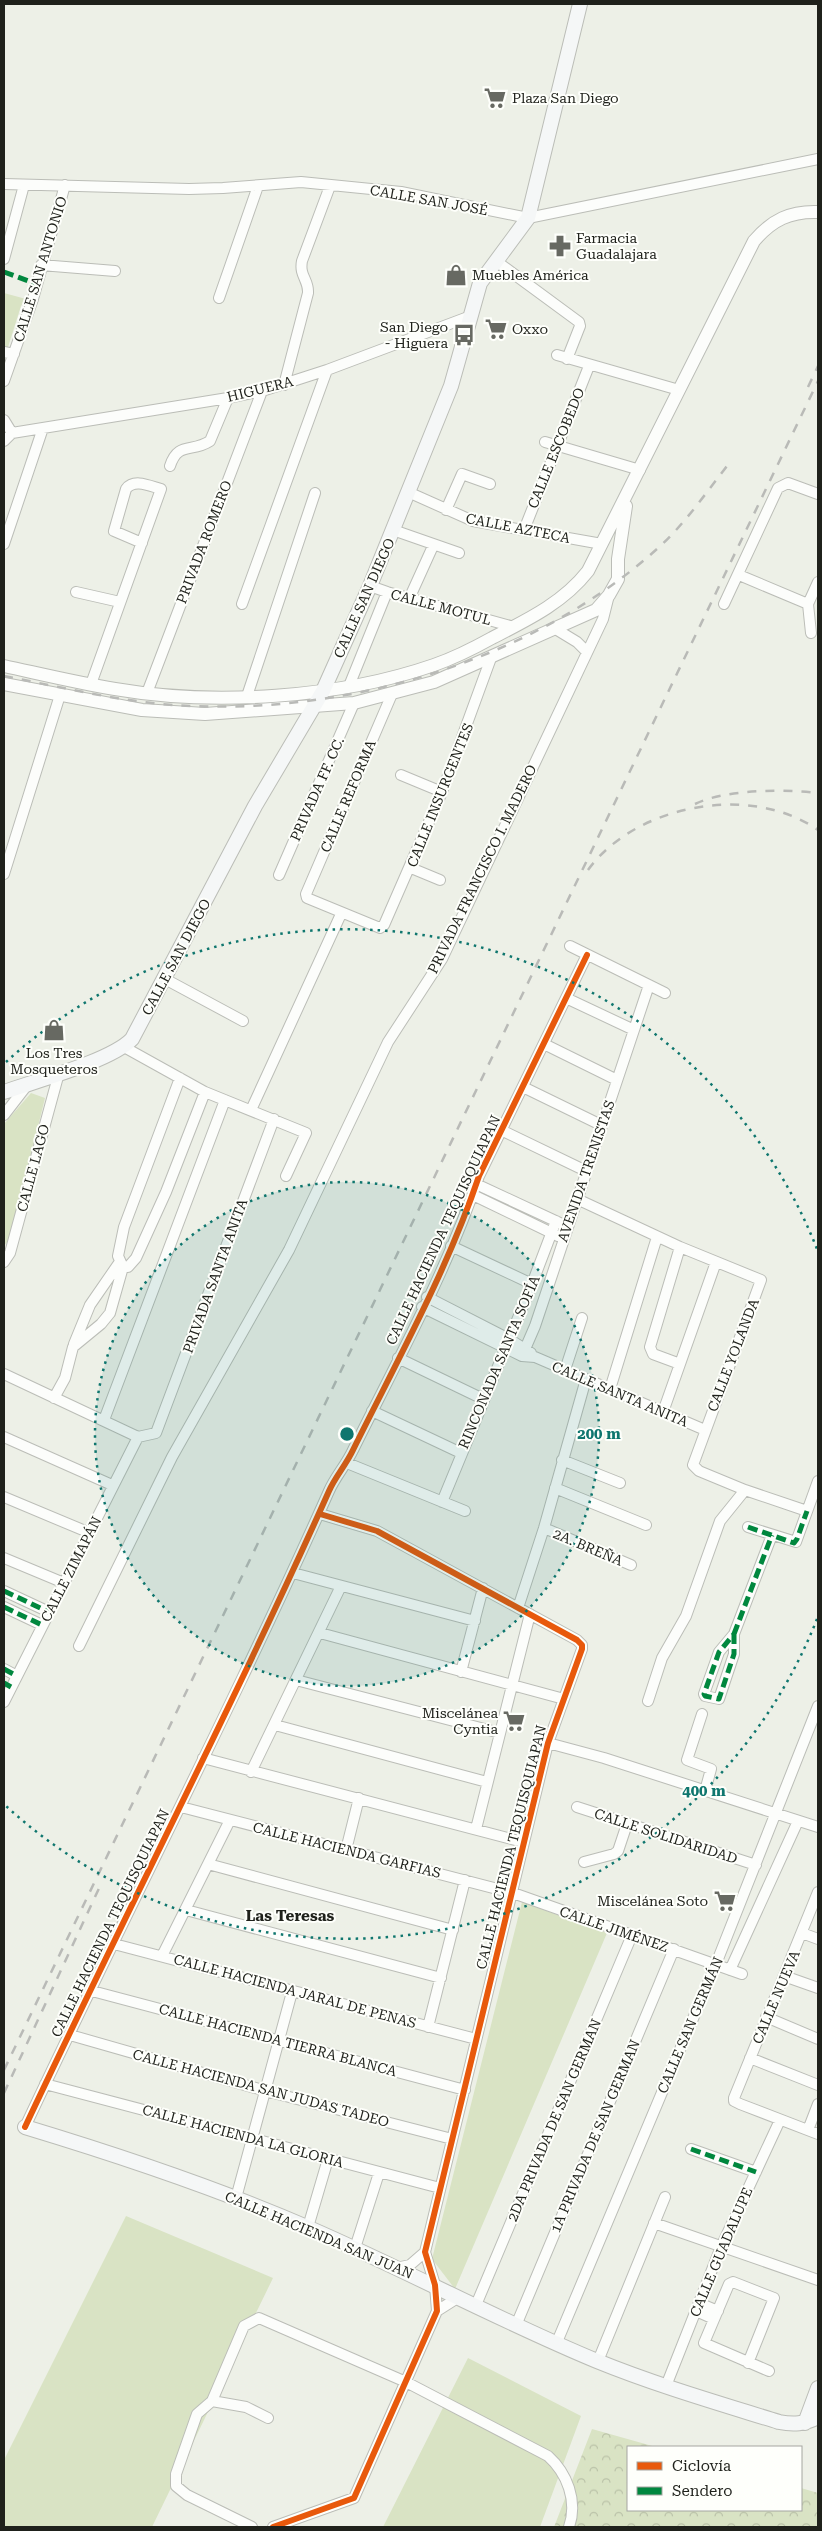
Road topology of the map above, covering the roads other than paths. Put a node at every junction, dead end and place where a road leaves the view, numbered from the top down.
1 (580, 4) edge
2 (818, 159) edge
3 (4, 184) edge
4 (24, 185) junction
5 (65, 185) junction
6 (258, 186) junction
7 (330, 186) junction
8 (818, 212) edge
9 (528, 218) junction
10 (4, 259) edge
11 (496, 260) junction
12 (41, 265) junction
13 (115, 271) dead end
14 (219, 298) dead end
15 (468, 317) junction
16 (9, 353) edge
17 (589, 366) junction
18 (327, 370) junction
19 (4, 381) edge
20 (284, 384) junction
21 (679, 390) junction
22 (262, 391) junction
23 (228, 398) junction
24 (4, 420) edge
25 (43, 428) junction
26 (12, 433) junction
27 (4, 441) edge
28 (545, 442) dead end
29 (558, 445) junction
30 (170, 466) dead end
31 (640, 470) junction
32 (490, 484) dead end
33 (408, 492) junction
34 (315, 493) dead end
35 (628, 494) junction
36 (818, 494) edge
37 (446, 510) junction
38 (393, 530) junction
39 (524, 530) junction
40 (142, 543) junction
41 (4, 544) edge
42 (602, 544) junction
43 (433, 546) junction
44 (459, 553) dead end
45 (739, 575) junction
46 (818, 582) edge
47 (370, 586) junction
48 (76, 592) dead end
49 (387, 592) junction
50 (609, 595) junction
51 (410, 599) junction
52 (120, 602) junction
53 (242, 604) dead end
54 (724, 604) dead end
55 (808, 604) junction
56 (514, 627) junction
57 (554, 628) junction
58 (811, 633) dead end
59 (586, 652) junction
60 (491, 658) junction
61 (4, 666) edge
62 (4, 684) edge
63 (91, 684) junction
64 (349, 686) junction
65 (323, 691) junction
66 (147, 693) junction
67 (392, 694) junction
68 (60, 695) junction
69 (247, 696) junction
70 (354, 703) junction
71 (314, 707) junction
72 (401, 775) dead end
73 (442, 792) junction
74 (411, 868) junction
75 (4, 874) edge
76 (279, 875) dead end
77 (440, 880) dead end
78 (340, 914) junction
79 (570, 946) dead end
80 (587, 955) junction
81 (165, 979) junction
82 (649, 985) junction
83 (665, 993) dead end
84 (566, 998) junction
85 (244, 1021) dead end
86 (634, 1030) junction
87 (544, 1044) junction
88 (124, 1047) junction
89 (59, 1073) junction
90 (180, 1078) junction
91 (617, 1080) junction
92 (28, 1083) junction
93 (523, 1087) junction
94 (4, 1092) edge
95 (205, 1092) junction
96 (224, 1100) junction
97 (251, 1110) junction
98 (4, 1115) edge
99 (274, 1119) junction
100 (601, 1125) junction
101 (501, 1130) junction
102 (586, 1171) junction
103 (286, 1176) dead end
104 (476, 1184) junction
105 (473, 1194) junction
106 (577, 1198) junction
107 (556, 1221) junction
108 (567, 1226) junction
109 (552, 1233) junction
110 (658, 1237) junction
111 (563, 1238) junction
112 (451, 1246) junction
113 (680, 1247) junction
114 (4, 1262) edge
115 (716, 1262) junction
116 (121, 1265) junction
117 (532, 1284) junction
118 (427, 1297) junction
119 (422, 1307) junction
120 (582, 1318) dead end
121 (507, 1343) junction
122 (75, 1344) junction
123 (524, 1352) junction
124 (398, 1358) junction
125 (680, 1364) junction
126 (565, 1370) junction
127 (4, 1374) edge
128 (586, 1378) junction
129 (610, 1388) junction
130 (54, 1398) junction
131 (483, 1399) junction
132 (372, 1411) junction
133 (663, 1412) junction
134 (104, 1420) junction
135 (705, 1430) junction
136 (4, 1437) edge
137 (138, 1437) junction
138 (461, 1454) junction
139 (562, 1460) junction
140 (347, 1463) junction
141 (818, 1481) edge
142 (620, 1483) dead end
143 (112, 1485) junction
144 (555, 1488) junction
145 (745, 1490) junction
146 (4, 1497) edge
147 (442, 1502) junction
148 (812, 1506) edge
149 (464, 1511) dead end
150 (320, 1514) junction
151 (646, 1525) dead end
152 (748, 1527) dead end
153 (544, 1528) junction
154 (90, 1533) junction
155 (772, 1535) junction
156 (4, 1558) edge
157 (631, 1566) dead end
158 (292, 1573) junction
159 (64, 1583) junction
160 (341, 1586) junction
161 (484, 1588) junction
162 (4, 1591) edge
163 (4, 1607) edge
164 (518, 1608) junction
165 (49, 1612) junction
166 (530, 1614) junction
167 (475, 1621) junction
168 (42, 1625) junction
169 (320, 1633) junction
170 (734, 1634) junction
171 (79, 1646) dead end
172 (715, 1664) junction
173 (730, 1668) junction
174 (4, 1669) edge
175 (461, 1672) junction
176 (17, 1676) junction
177 (296, 1680) junction
178 (7, 1685) edge
179 (511, 1686) junction
180 (564, 1699) junction
181 (648, 1701) dead end
182 (4, 1702) edge
183 (818, 1706) edge
184 (702, 1714) dead end
185 (275, 1725) junction
186 (500, 1733) junction
187 (548, 1743) junction
188 (204, 1758) junction
189 (251, 1772) junction
190 (487, 1782) junction
191 (705, 1792) junction
192 (360, 1798) junction
193 (577, 1806) dead end
194 (181, 1807) junction
195 (777, 1814) junction
196 (230, 1820) junction
197 (798, 1821) junction
198 (628, 1824) junction
199 (818, 1827) edge
200 (476, 1829) junction
201 (523, 1842) junction
202 (346, 1850) junction
203 (584, 1862) dead end
204 (208, 1864) junction
205 (756, 1865) junction
206 (464, 1880) junction
207 (818, 1892) edge
208 (513, 1893) junction
209 (186, 1910) junction
210 (453, 1930) junction
211 (802, 1933) junction
212 (632, 1935) junction
213 (818, 1939) edge
214 (114, 1944) junction
215 (674, 1949) junction
216 (162, 1956) junction
217 (716, 1964) junction
218 (730, 1970) junction
219 (742, 1974) dead end
220 (784, 1976) junction
221 (441, 1978) junction
222 (818, 1988) edge
223 (92, 1991) junction
224 (292, 1992) junction
225 (766, 2017) junction
226 (428, 2027) junction
227 (70, 2034) junction
228 (476, 2039) junction
229 (818, 2039) edge
230 (280, 2040) junction
231 (750, 2058) junction
232 (45, 2084) junction
233 (818, 2085) edge
234 (465, 2090) junction
235 (266, 2091) junction
236 (818, 2104) edge
237 (780, 2120) junction
238 (25, 2127) joint
239 (808, 2130) junction
240 (818, 2134) edge
241 (253, 2139) junction
242 (452, 2139) junction
243 (692, 2149) dead end
244 (328, 2159) junction
245 (756, 2172) junction
246 (379, 2173) junction
247 (440, 2188) junction
248 (665, 2197) dead end
249 (236, 2198) junction
250 (654, 2223) junction
251 (308, 2227) junction
252 (721, 2247) junction
253 (355, 2248) junction
254 (425, 2252) junction
255 (396, 2268) junction
256 (818, 2280) edge
257 (435, 2285) junction
258 (460, 2297) junction
259 (476, 2305) junction
260 (697, 2307) junction
261 (437, 2312) junction
262 (716, 2315) junction
263 (516, 2324) junction
264 (557, 2342) junction
265 (598, 2361) junction
266 (748, 2363) junction
267 (769, 2371) dead end
268 (406, 2382) junction
269 (666, 2386) junction
270 (818, 2388) edge
271 (212, 2401) junction
272 (818, 2417) edge
273 (268, 2418) dead end
274 (804, 2423) junction
275 (252, 2527) edge
276 (273, 2527) edge
277 (569, 2527) edge

1 - 9 main road, CALLE SAN DIEGO
2 - 9 street, CALLE SAN JOSÉ
3 - 4 street, CALLE SAN JOSÉ
4 - 5 street, CALLE SAN JOSÉ
4 - 10 street
5 - 6 street, CALLE SAN JOSÉ
5 - 12 street, CALLE SAN ANTONIO
6 - 7 street, CALLE SAN JOSÉ
6 - 14 street
7 - 9 street, CALLE SAN JOSÉ
7 - 20 street
8 - 21 street
9 - 11 main road, CALLE SAN DIEGO
11 - 15 main road, CALLE SAN DIEGO
11 - 17 street
12 - 13 street
12 - 16 street, CALLE SAN ANTONIO
15 - 18 street, HIGUERA
15 - 33 main road, CALLE SAN DIEGO
16 - 19 street, CALLE SAN ANTONIO
17 - 21 street
17 - 29 street, CALLE ESCOBEDO
18 - 20 street, HIGUERA
18 - 53 street
20 - 22 street, HIGUERA
21 - 31 street
22 - 23 street, HIGUERA
22 - 66 street, PRIVADA ROMERO
23 - 25 street, HIGUERA
23 - 30 street
24 - 26 street
25 - 26 street, HIGUERA
25 - 41 street
26 - 27 street
28 - 29 street
29 - 31 street
29 - 39 street, CALLE ESCOBEDO
31 - 35 street
32 - 37 street
33 - 37 street, CALLE AZTECA
33 - 38 main road, CALLE SAN DIEGO
34 - 69 street
35 - 42 street
35 - 50 street
36 - 45 street
37 - 39 street, CALLE AZTECA
38 - 43 street
38 - 47 main road, CALLE SAN DIEGO
39 - 42 street, CALLE AZTECA
40 - 40 street
40 - 52 street
42 - 56 street
43 - 44 street
43 - 51 street
45 - 54 street
45 - 55 street
46 - 55 street
47 - 49 street, CALLE MOTUL
47 - 65 main road, CALLE SAN DIEGO
48 - 52 street
49 - 51 street, CALLE MOTUL
49 - 64 street
50 - 57 street
50 - 59 street, PRIVADA FRANCISCO I. MADERO
51 - 56 street, CALLE MOTUL
52 - 63 street
55 - 58 street
56 - 64 street
57 - 59 street
57 - 60 street
59 - 171 street, PRIVADA FRANCISCO I. MADERO
60 - 67 street
60 - 73 street, CALLE INSURGENTES
61 - 63 street
62 - 68 street
63 - 66 street
64 - 65 street
65 - 69 street
65 - 71 main road, CALLE SAN DIEGO
66 - 69 street
67 - 70 street
67 - 78 street, CALLE REFORMA
68 - 71 street
68 - 75 street
70 - 71 street
70 - 76 street, PRIVADA FF. CC.
71 - 81 main road, CALLE SAN DIEGO
72 - 73 street
73 - 74 street, CALLE INSURGENTES
74 - 77 street
74 - 78 street, CALLE INSURGENTES
78 - 97 street
79 - 80 street
80 - 82 street
80 - 84 street, CALLE HACIENDA TEQUISQUIAPAN
81 - 85 street
81 - 88 main road, CALLE SAN DIEGO
82 - 83 street
82 - 86 street, AVENIDA TRENISTAS
84 - 86 street
84 - 87 street, CALLE HACIENDA TEQUISQUIAPAN
86 - 91 street, AVENIDA TRENISTAS
87 - 91 street
87 - 93 street, CALLE HACIENDA TEQUISQUIAPAN
88 - 89 main road
88 - 90 street
89 - 92 main road
89 - 114 street, CALLE LAGO
90 - 95 street
90 - 116 street
91 - 100 street, AVENIDA TRENISTAS
92 - 94 main road
92 - 98 street
93 - 100 street
93 - 101 street, CALLE HACIENDA TEQUISQUIAPAN
95 - 96 street
95 - 116 street
96 - 97 street
96 - 134 street
97 - 99 street
99 - 103 street
99 - 137 street, PRIVADA SANTA ANITA
100 - 102 street, AVENIDA TRENISTAS
101 - 102 street
101 - 104 street, CALLE HACIENDA TEQUISQUIAPAN
102 - 106 street, AVENIDA TRENISTAS
104 - 105 street, CALLE HACIENDA TEQUISQUIAPAN
104 - 107 street
105 - 109 street
105 - 112 street, CALLE HACIENDA TEQUISQUIAPAN
106 - 108 street, AVENIDA TRENISTAS
106 - 110 street
107 - 108 street
107 - 109 street, RINCONADA SANTA SOFÍA
108 - 111 street, AVENIDA TRENISTAS
109 - 111 street
109 - 117 street, RINCONADA SANTA SOFÍA
110 - 113 street
110 - 129 street
111 - 123 street, AVENIDA TRENISTAS
112 - 117 street
112 - 118 street, CALLE HACIENDA TEQUISQUIAPAN
113 - 115 street
113 - 125 street
115 - 125 street
115 - 135 street, CALLE YOLANDA
116 - 122 street
116 - 122 street
117 - 121 street, RINCONADA SANTA SOFÍA
118 - 119 street, CALLE HACIENDA TEQUISQUIAPAN
118 - 121 street, CALLE SANTA ANITA
119 - 121 street, CALLE SANTA ANITA
119 - 124 street, CALLE HACIENDA TEQUISQUIAPAN
120 - 126 street
121 - 123 street, CALLE SANTA ANITA
121 - 131 street, RINCONADA SANTA SOFÍA
122 - 130 street
123 - 126 street, CALLE SANTA ANITA
124 - 131 street
124 - 132 street, CALLE HACIENDA TEQUISQUIAPAN
125 - 133 street
126 - 128 street, CALLE SANTA ANITA
127 - 130 street
128 - 129 street, CALLE SANTA ANITA
128 - 139 street
129 - 133 street, CALLE SANTA ANITA
130 - 134 street
131 - 138 street, RINCONADA SANTA SOFÍA
132 - 138 street
132 - 140 street, CALLE HACIENDA TEQUISQUIAPAN
133 - 135 street, CALLE SANTA ANITA
134 - 137 street
135 - 145 street, CALLE YOLANDA
136 - 143 street
137 - 143 street, CALLE ZIMAPÁN
138 - 147 street, RINCONADA SANTA SOFÍA
139 - 142 street
139 - 144 street
140 - 147 street
140 - 150 street, CALLE HACIENDA TEQUISQUIAPAN
141 - 148 street
143 - 154 street, CALLE ZIMAPÁN
144 - 151 street
144 - 153 street
145 - 148 street
145 - 181 street
146 - 154 street
147 - 149 street
148 - 155 street
150 - 158 street, CALLE HACIENDA TEQUISQUIAPAN
150 - 161 street, CALLE HACIENDA TEQUISQUIAPAN
152 - 155 street
153 - 157 street, 2A. BREÑA
153 - 164 street
154 - 159 street, CALLE ZIMAPÁN
155 - 170 street
156 - 159 street
158 - 160 street
158 - 188 street, CALLE HACIENDA TEQUISQUIAPAN
159 - 165 street, CALLE ZIMAPÁN
160 - 167 street
160 - 169 street
161 - 164 street, CALLE HACIENDA TEQUISQUIAPAN
161 - 167 street
162 - 165 street
163 - 168 street
164 - 166 street, CALLE HACIENDA TEQUISQUIAPAN
165 - 168 street, CALLE ZIMAPÁN
166 - 179 street
166 - 180 street, CALLE HACIENDA TEQUISQUIAPAN
167 - 175 street
168 - 176 street, CALLE ZIMAPÁN
169 - 175 street
169 - 177 street
170 - 172 street
170 - 173 street
172 - 173 street
172 - 173 street
174 - 176 street
175 - 179 street
176 - 178 street, CALLE ZIMAPÁN
177 - 185 street
177 - 186 street
178 - 182 street, CALLE ZIMAPÁN
179 - 180 street
179 - 186 street
180 - 187 street, CALLE HACIENDA TEQUISQUIAPAN
183 - 195 street, CALLE SAN GERMÁN
184 - 191 street
185 - 189 street
185 - 190 street
186 - 190 street
187 - 191 street
187 - 201 street, CALLE HACIENDA TEQUISQUIAPAN
188 - 189 street
188 - 194 street, CALLE HACIENDA TEQUISQUIAPAN
189 - 192 street
190 - 200 street
191 - 195 street
192 - 200 street
192 - 202 street
193 - 198 street, CALLE SOLIDARIDAD
194 - 196 street, CALLE HACIENDA GARFIAS
194 - 214 street, CALLE HACIENDA TEQUISQUIAPAN
195 - 197 street
195 - 205 street, CALLE SAN GERMÁN
196 - 202 street, CALLE HACIENDA GARFIAS
196 - 204 street
197 - 199 street
197 - 218 street
198 - 203 street
198 - 205 street, CALLE SOLIDARIDAD
200 - 201 street
201 - 208 street, CALLE HACIENDA TEQUISQUIAPAN
202 - 206 street, CALLE HACIENDA GARFIAS
204 - 209 street
204 - 210 street
205 - 217 street, CALLE SAN GERMÁN
206 - 208 street, CALLE HACIENDA GARFIAS
206 - 210 street
207 - 211 street, CALLE NUEVA
208 - 212 street, CALLE JIMÉNEZ
208 - 228 street, CALLE HACIENDA TEQUISQUIAPAN
209 - 216 street
209 - 221 street
210 - 221 street
211 - 213 street
211 - 220 street, CALLE NUEVA
212 - 215 street, CALLE JIMÉNEZ
212 - 259 street, 2DA PRIVADA DE SAN GERMAN
214 - 216 street, CALLE HACIENDA JARAL DE PENAS
214 - 223 street, CALLE HACIENDA TEQUISQUIAPAN
215 - 217 street, CALLE JIMÉNEZ
215 - 263 street, 1A PRIVADA DE SAN GERMAN
216 - 224 street, CALLE HACIENDA JARAL DE PENAS
217 - 218 street, CALLE JIMÉNEZ
217 - 264 street, CALLE SAN GERMÁN
218 - 219 street, CALLE JIMÉNEZ
220 - 222 street
220 - 225 street, CALLE NUEVA
221 - 226 street
223 - 227 street, CALLE HACIENDA TEQUISQUIAPAN
223 - 230 street, CALLE HACIENDA TIERRA BLANCA
224 - 226 street, CALLE HACIENDA JARAL DE PENAS
224 - 230 street
225 - 229 street
225 - 231 street, CALLE NUEVA
226 - 228 street, CALLE HACIENDA JARAL DE PENAS
227 - 232 street, CALLE HACIENDA TEQUISQUIAPAN
227 - 235 street, CALLE HACIENDA SAN JUDAS TADEO
228 - 234 street, CALLE HACIENDA TEQUISQUIAPAN
230 - 234 street, CALLE HACIENDA TIERRA BLANCA
230 - 235 street
231 - 233 street
231 - 237 street, CALLE NUEVA
232 - 238 street, CALLE HACIENDA TEQUISQUIAPAN
232 - 241 street, CALLE HACIENDA LA GLORIA
234 - 242 street, CALLE HACIENDA TEQUISQUIAPAN
235 - 241 street
235 - 242 street, CALLE HACIENDA SAN JUDAS TADEO
236 - 239 street
237 - 239 street
237 - 245 street, CALLE GUADALUPE
238 - 249 main road, CALLE HACIENDA SAN JUAN
239 - 240 street
241 - 244 street, CALLE HACIENDA LA GLORIA
241 - 249 street
242 - 247 street, CALLE HACIENDA TEQUISQUIAPAN
243 - 245 street
244 - 246 street, CALLE HACIENDA LA GLORIA
244 - 251 street
245 - 252 street, CALLE GUADALUPE
246 - 247 street, CALLE HACIENDA LA GLORIA
246 - 253 street
247 - 254 street, CALLE HACIENDA TEQUISQUIAPAN
248 - 250 street
249 - 251 main road, CALLE HACIENDA SAN JUAN
250 - 252 street
250 - 265 street
251 - 253 main road, CALLE HACIENDA SAN JUAN
252 - 256 street
252 - 260 street, CALLE GUADALUPE
253 - 255 main road, CALLE HACIENDA SAN JUAN
254 - 255 street
254 - 257 street
255 - 257 main road, CALLE HACIENDA SAN JUAN
257 - 258 main road, CALLE HACIENDA SAN JUAN
257 - 261 street
258 - 259 main road, CALLE HACIENDA SAN JUAN
258 - 261 street
259 - 263 main road, CALLE HACIENDA SAN JUAN
260 - 262 street
260 - 269 street, CALLE GUADALUPE
261 - 268 street
262 - 266 street
262 - 266 street
263 - 264 main road, CALLE HACIENDA SAN JUAN
264 - 265 main road, CALLE HACIENDA SAN JUAN
265 - 269 main road, CALLE HACIENDA SAN JUAN
266 - 267 street
268 - 271 street
268 - 276 street
268 - 277 street
269 - 274 main road, CALLE HACIENDA SAN JUAN
270 - 274 main road
271 - 273 street
271 - 275 street
272 - 274 main road, CALLE HACIENDA SAN JUAN

